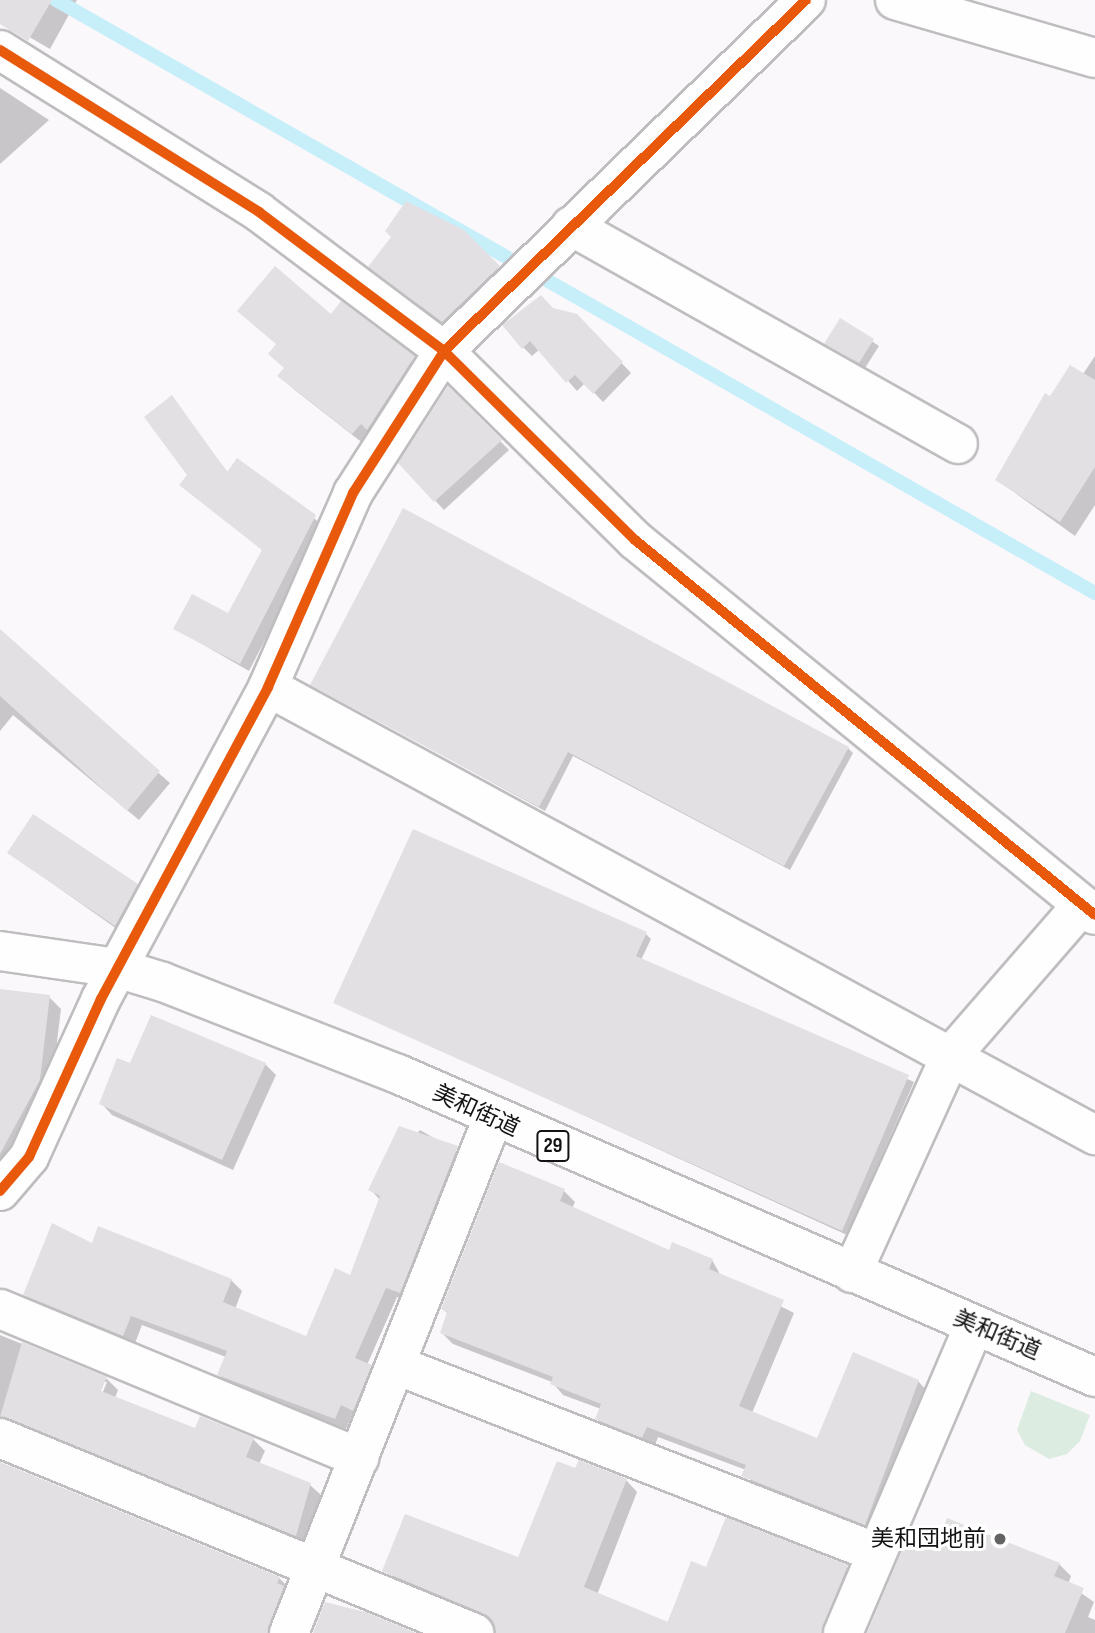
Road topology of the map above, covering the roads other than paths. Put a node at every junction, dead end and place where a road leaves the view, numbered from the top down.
1 (806, 0) edge
2 (895, 0) edge
3 (0, 50) edge
4 (1095, 58) edge
5 (571, 226) junction
6 (444, 351) junction
7 (958, 444) dead end
8 (268, 687) junction
9 (1088, 910) edge
10 (0, 951) edge
11 (117, 968) junction
12 (950, 1057) junction
13 (492, 1120) junction
14 (1095, 1135) edge
15 (0, 1191) edge
16 (852, 1273) junction
17 (0, 1309) edge
18 (974, 1326) junction
19 (396, 1365) junction
20 (1095, 1377) edge
21 (0, 1438) edge
22 (359, 1458) junction
23 (877, 1553) junction
24 (316, 1568) junction
25 (289, 1633) edge
26 (474, 1633) edge
27 (843, 1633) edge

1 - 5 street
2 - 4 street
3 - 6 street
5 - 6 street
5 - 7 street
6 - 8 street
6 - 9 street
8 - 11 street
8 - 12 street
9 - 12 street
10 - 11 street, 美和街道 / 29
11 - 13 street, 美和街道 / 29
11 - 15 street
12 - 14 street
12 - 16 street
13 - 16 street, 美和街道 / 29
13 - 19 street
16 - 18 street, 美和街道 / 29
17 - 22 street
18 - 20 street, 美和街道 / 29
18 - 23 street
19 - 22 street
19 - 23 street
21 - 24 street
22 - 24 street
23 - 27 street
24 - 25 street
24 - 26 street

